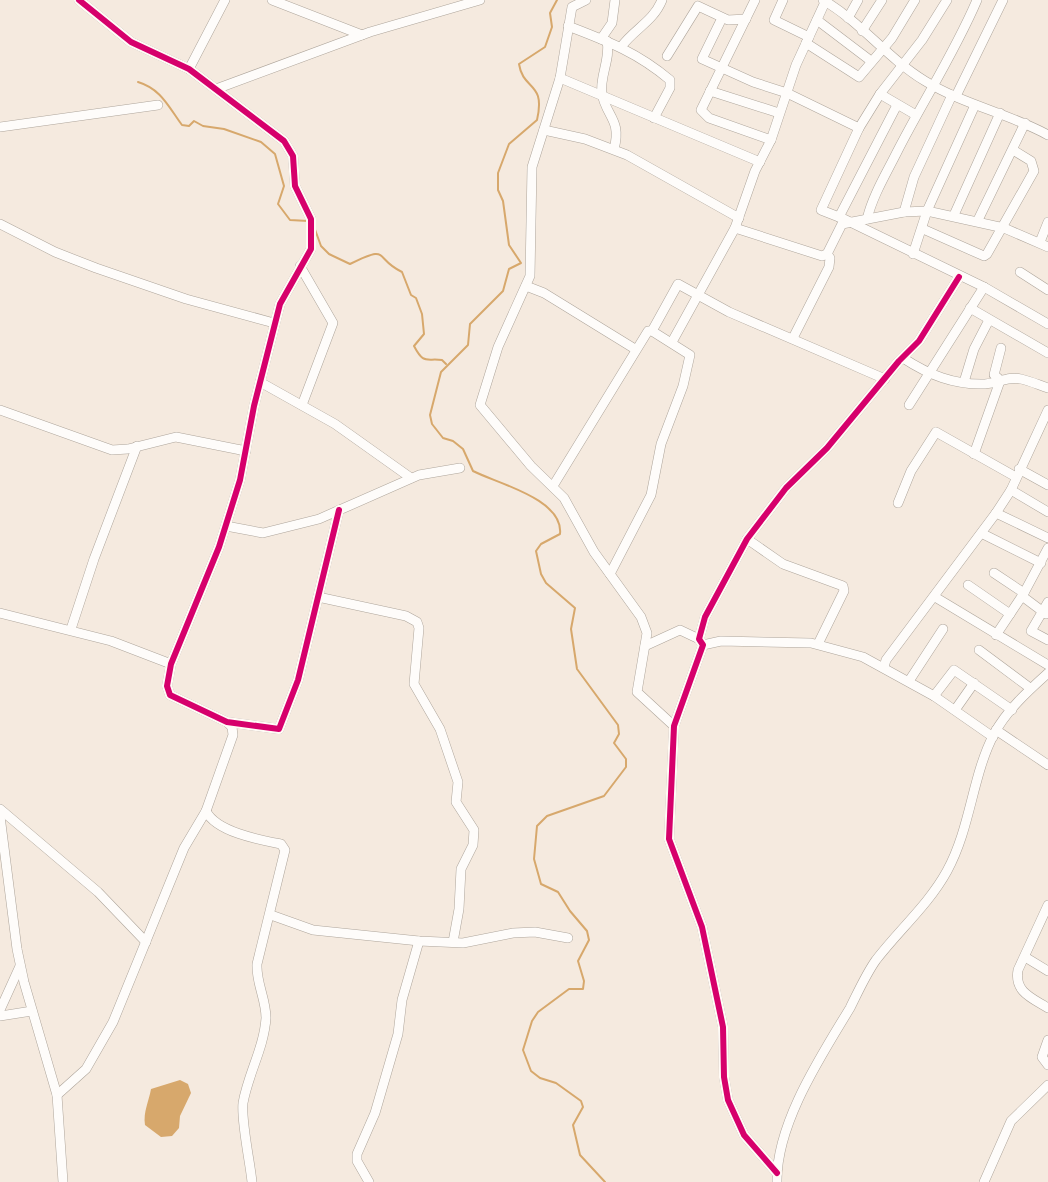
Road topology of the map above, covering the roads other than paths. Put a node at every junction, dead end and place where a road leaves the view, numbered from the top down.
1 (79, 0) edge
2 (225, 0) edge
3 (272, 0) edge
4 (480, 0) edge
5 (586, 0) edge
6 (615, 0) edge
7 (662, 0) edge
8 (755, 0) edge
9 (783, 0) edge
10 (825, 0) edge
11 (858, 0) edge
12 (882, 0) edge
13 (915, 0) edge
14 (947, 0) edge
15 (977, 0) edge
16 (1003, 0) edge
17 (300, 5) edge
18 (722, 18) junction
19 (848, 18) junction
20 (747, 19) junction
21 (817, 20) junction
22 (568, 26) junction
23 (862, 31) junction
24 (362, 35) junction
25 (604, 40) junction
26 (808, 40) junction
27 (621, 47) junction
28 (881, 49) junction
29 (667, 56) dead end
30 (871, 61) junction
31 (902, 66) junction
32 (189, 69) junction
33 (722, 69) junction
34 (560, 78) junction
35 (932, 85) junction
36 (216, 89) junction
37 (710, 91) junction
38 (787, 93) junction
39 (880, 94) junction
40 (602, 95) junction
41 (954, 96) junction
42 (158, 105) dead end
43 (897, 105) junction
44 (975, 105) junction
45 (779, 113) junction
46 (1000, 113) junction
47 (916, 115) junction
48 (654, 118) junction
49 (1026, 123) junction
50 (0, 127) edge
51 (860, 128) junction
52 (544, 130) junction
53 (1048, 135) edge
54 (771, 140) junction
55 (614, 149) junction
56 (1013, 150) junction
57 (760, 162) junction
58 (927, 211) junction
59 (904, 212) junction
60 (954, 215) junction
61 (739, 218) junction
62 (844, 219) junction
63 (867, 219) junction
64 (978, 220) junction
65 (1048, 222) edge
66 (0, 224) edge
67 (735, 228) junction
68 (1004, 228) junction
69 (923, 229) junction
70 (1044, 244) edge
71 (827, 254) junction
72 (914, 254) junction
73 (300, 266) junction
74 (1020, 272) dead end
75 (959, 277) junction
76 (526, 286) junction
77 (984, 286) junction
78 (1048, 290) edge
79 (699, 295) junction
80 (970, 308) junction
81 (989, 320) junction
82 (274, 323) junction
83 (1048, 324) edge
84 (652, 331) junction
85 (793, 338) junction
86 (672, 342) junction
87 (1001, 348) dead end
88 (636, 349) junction
89 (1048, 353) edge
90 (903, 358) junction
91 (928, 374) junction
92 (885, 379) junction
93 (998, 381) junction
94 (260, 382) junction
95 (964, 382) junction
96 (1048, 388) edge
97 (302, 405) junction
98 (909, 405) dead end
99 (0, 410) edge
100 (1048, 410) edge
101 (137, 446) junction
102 (246, 450) junction
103 (974, 454) junction
104 (460, 468) dead end
105 (1018, 473) junction
106 (411, 478) junction
107 (1048, 485) edge
108 (553, 486) junction
109 (1011, 490) junction
110 (898, 503) dead end
111 (339, 510) junction
112 (1048, 512) edge
113 (996, 513) junction
114 (226, 526) junction
115 (983, 534) junction
116 (1048, 538) edge
117 (747, 539) junction
118 (1048, 548) edge
119 (1041, 563) junction
120 (994, 573) dead end
121 (610, 574) junction
122 (968, 585) dead end
123 (1023, 594) junction
124 (318, 597) junction
125 (935, 597) junction
126 (1048, 602) edge
127 (0, 613) edge
128 (1046, 613) edge
129 (1010, 614) junction
130 (71, 629) junction
131 (943, 629) dead end
132 (996, 635) junction
133 (1048, 640) edge
134 (701, 642) junction
135 (818, 644) junction
136 (645, 646) junction
137 (979, 650) dead end
138 (171, 664) junction
139 (1048, 665) edge
140 (884, 667) junction
141 (1046, 677) edge
142 (909, 681) junction
143 (974, 683) junction
144 (1030, 688) junction
145 (934, 696) junction
146 (955, 710) junction
147 (1012, 710) junction
148 (227, 722) junction
149 (674, 726) junction
150 (994, 734) junction
151 (1048, 765) edge
152 (0, 808) edge
153 (207, 811) junction
154 (0, 816) edge
155 (1048, 905) edge
156 (271, 915) junction
157 (568, 938) dead end
158 (419, 941) junction
159 (146, 942) junction
160 (453, 942) junction
161 (1025, 957) junction
162 (20, 964) junction
163 (1048, 971) edge
164 (1048, 1008) edge
165 (0, 1010) edge
166 (33, 1011) junction
167 (0, 1016) edge
168 (1048, 1040) edge
169 (1048, 1065) edge
170 (1048, 1085) edge
171 (57, 1095) junction
172 (776, 1175) edge
173 (63, 1182) edge
174 (252, 1182) edge
175 (369, 1182) edge
176 (770, 1182) edge
177 (984, 1182) edge

1 - 32 street
2 - 32 street
3 - 17 street
4 - 24 street
5 - 22 street
6 - 25 street
7 - 27 street
8 - 20 street
9 - 26 street
10 - 19 street
10 - 21 street
11 - 19 street
12 - 23 street
13 - 28 street
14 - 31 street
15 - 35 street
16 - 41 street
17 - 24 street
18 - 20 street
18 - 29 street
18 - 33 street
19 - 23 street
20 - 33 street
21 - 26 street
21 - 30 street
22 - 25 street
22 - 34 street
23 - 28 street
24 - 36 street
25 - 27 street
25 - 40 street
26 - 30 street
26 - 38 street
27 - 48 street
28 - 30 street
28 - 31 street
31 - 35 street
31 - 39 street
32 - 36 street
33 - 37 street
33 - 38 street
34 - 40 street
34 - 52 street
35 - 41 street
35 - 47 street
36 - 73 street
37 - 45 street
37 - 54 street
38 - 45 street
38 - 51 street
39 - 43 street
39 - 51 street
40 - 48 street
40 - 55 street
41 - 44 street
41 - 59 street
42 - 50 street
43 - 47 street
43 - 62 street
44 - 46 street
44 - 58 street
45 - 54 street
46 - 49 street
46 - 60 street
47 - 63 street
48 - 57 street
49 - 53 street
49 - 56 street
51 - 62 street
52 - 55 street
52 - 76 street
54 - 57 street
55 - 61 street
56 - 64 street
56 - 68 street
57 - 61 street
58 - 59 street
58 - 60 street
58 - 69 street
59 - 63 street
60 - 64 street
61 - 67 street
62 - 63 street
62 - 71 street
62 - 72 street
64 - 68 street
65 - 70 street
66 - 82 street
67 - 71 street
67 - 79 street
68 - 69 street
68 - 70 street
69 - 72 street
71 - 85 street
72 - 75 street
73 - 82 street
73 - 97 street
74 - 78 street
75 - 77 street
75 - 90 street
76 - 88 street
76 - 108 street
77 - 80 street
77 - 83 street
79 - 84 street
79 - 85 street
79 - 86 street
80 - 81 street
80 - 91 street
81 - 89 street
81 - 95 street
82 - 94 street
84 - 86 street
84 - 88 street
85 - 92 street
86 - 121 street
87 - 93 street
88 - 108 street
90 - 91 street
90 - 92 street
91 - 95 street
91 - 98 street
92 - 117 street
93 - 95 street
93 - 96 street
93 - 103 street
94 - 97 street
94 - 102 street
97 - 106 street
99 - 101 street
100 - 105 street
101 - 102 street
101 - 130 street
102 - 114 street
103 - 105 street
103 - 110 street
104 - 106 street
105 - 107 street
105 - 109 street
106 - 111 street
108 - 121 street
109 - 112 street
109 - 113 street
111 - 114 street
111 - 124 street
113 - 115 street
113 - 116 street
114 - 138 street
115 - 119 street
115 - 125 street
117 - 134 street
117 - 135 street
118 - 119 street
119 - 123 street
120 - 123 street
121 - 136 street
122 - 129 street
123 - 128 street
123 - 129 street
124 - 148 street
124 - 160 street
125 - 132 street
125 - 140 street
126 - 128 street
127 - 130 street
128 - 133 street
129 - 132 street
130 - 138 street
131 - 142 street
132 - 139 street
134 - 135 street
134 - 136 street
134 - 149 street
135 - 140 street
136 - 149 street
137 - 144 street
138 - 148 street
140 - 142 street
141 - 144 street
142 - 145 street
143 - 145 street
143 - 146 street
143 - 147 street
144 - 147 street
145 - 146 street
146 - 150 street
147 - 150 street
148 - 153 street
149 - 172 street
150 - 151 street
150 - 172 street
152 - 159 street
153 - 156 street
153 - 159 street
154 - 162 street
155 - 161 street
156 - 158 street
156 - 174 street
157 - 160 street
158 - 160 street
158 - 175 street
159 - 171 street
161 - 163 street
161 - 164 street
162 - 165 street
162 - 166 street
166 - 167 street
166 - 171 street
168 - 169 street
170 - 177 street
171 - 173 street
172 - 176 street

